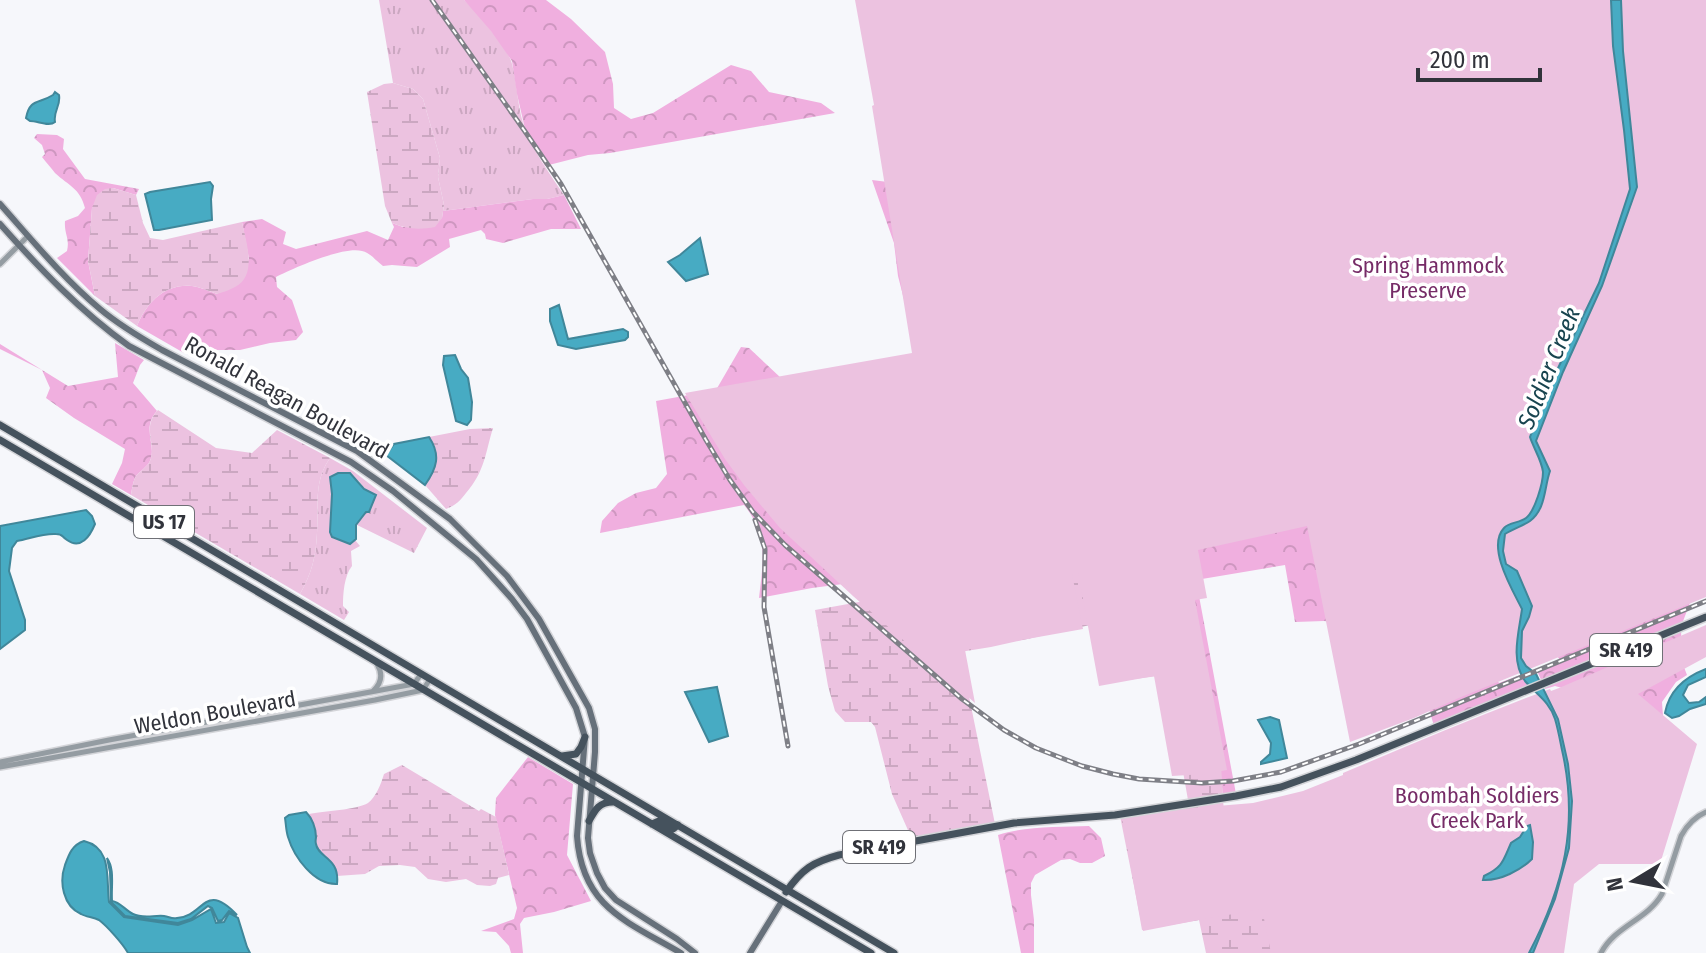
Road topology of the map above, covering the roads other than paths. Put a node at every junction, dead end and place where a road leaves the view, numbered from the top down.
1 (0, 204) edge
2 (0, 224) edge
3 (28, 236) junction
4 (19, 246) junction
5 (0, 264) edge
6 (0, 425) edge
7 (0, 437) edge
8 (32, 445) junction
9 (35, 461) junction
10 (73, 469) junction
11 (166, 538) junction
12 (205, 546) junction
13 (212, 565) junction
14 (248, 572) junction
15 (293, 612) junction
16 (1706, 617) edge
17 (344, 628) junction
18 (537, 636) junction
19 (563, 660) junction
20 (374, 661) junction
21 (421, 674) junction
22 (430, 679) junction
23 (414, 684) junction
24 (423, 690) junction
25 (373, 691) junction
26 (336, 699) junction
27 (338, 707) junction
28 (585, 737) junction
29 (558, 755) junction
30 (0, 765) edge
31 (583, 770) junction
32 (594, 776) junction
33 (581, 782) junction
34 (591, 788) junction
35 (615, 802) junction
36 (1706, 812) edge
37 (589, 821) junction
38 (652, 824) junction
39 (678, 825) junction
40 (787, 891) junction
41 (782, 901) junction
42 (640, 929) junction
43 (675, 938) junction
44 (681, 953) edge
45 (695, 953) edge
46 (750, 953) edge
47 (871, 953) edge
48 (894, 953) edge
49 (1601, 953) edge

1 - 3 main road, Ronald Reagan Boulevard
2 - 4 main road, Ronald Reagan Boulevard
3 - 4 street
3 - 19 main road, Ronald Reagan Boulevard
4 - 5 street
4 - 18 main road, Ronald Reagan Boulevard
6 - 8 main road, US 17
7 - 8 main road
7 - 9 main road, US 17
8 - 10 main road, US 17
9 - 10 main road
9 - 11 main road, US 17
10 - 12 main road, US 17
11 - 12 main road
11 - 13 main road, US 17
12 - 14 main road, US 17
13 - 14 main road
13 - 15 main road, US 17
14 - 17 main road, US 17
15 - 17 main road
15 - 20 main road, US 17
16 - 40 main road, SR 419
17 - 21 main road, US 17
18 - 19 main road
18 - 28 main road, Ronald Reagan Boulevard
19 - 32 main road, Ronald Reagan Boulevard
20 - 23 main road, US 17
20 - 25 street
21 - 22 main road, US 17
21 - 23 street
22 - 24 street
22 - 29 main road, US 17
23 - 24 main road, US 17
23 - 25 street, Weldon Boulevard
24 - 27 street, Weldon Boulevard
24 - 33 main road, US 17
25 - 26 street, Weldon Boulevard
26 - 27 street
26 - 30 street, Weldon Boulevard
27 - 30 street, Weldon Boulevard
28 - 29 main road
28 - 31 main road, Ronald Reagan Boulevard
29 - 31 main road, US 17
31 - 32 main road, US 17
31 - 33 main road, Ronald Reagan Boulevard
32 - 34 main road, Ronald Reagan Boulevard
32 - 39 main road, US 17
33 - 34 main road, US 17
33 - 42 main road, Ronald Reagan Boulevard
34 - 35 main road, US 17
34 - 37 main road, Ronald Reagan Boulevard
35 - 37 main road
35 - 38 main road, US 17
36 - 49 street
37 - 43 main road, Ronald Reagan Boulevard
38 - 39 main road
38 - 41 main road, US 17
39 - 40 main road, US 17
40 - 41 main road, SR 419
40 - 48 main road, US 17
41 - 46 main road
41 - 47 main road, US 17
42 - 43 main road
42 - 44 main road, Ronald Reagan Boulevard
43 - 45 main road, Ronald Reagan Boulevard

